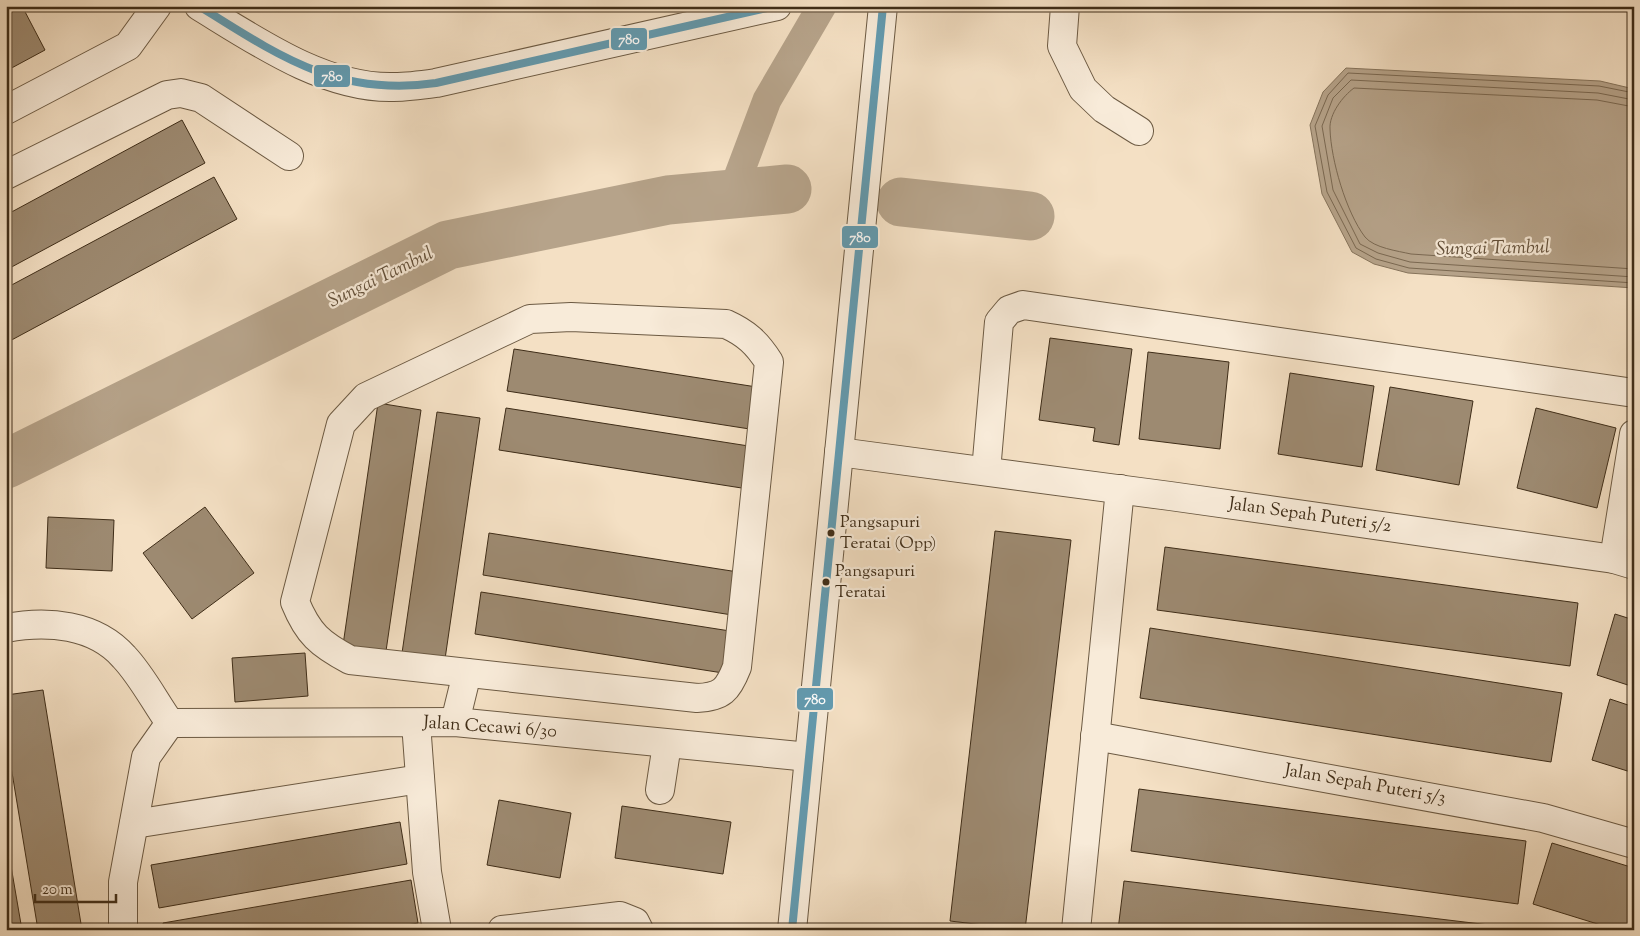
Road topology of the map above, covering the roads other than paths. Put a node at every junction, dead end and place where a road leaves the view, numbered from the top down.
1 (157, 6) edge
2 (199, 6) edge
3 (777, 6) edge
4 (883, 6) edge
5 (1065, 6) edge
6 (6, 110) edge
7 (1139, 131) dead end
8 (289, 156) dead end
9 (6, 175) edge
10 (1634, 393) edge
11 (1634, 434) edge
12 (839, 452) junction
13 (986, 471) junction
14 (1120, 489) junction
15 (1624, 562) edge
16 (6, 628) edge
17 (467, 673) junction
18 (455, 722) junction
19 (416, 723) junction
20 (170, 724) junction
21 (1095, 736) junction
22 (667, 744) junction
23 (809, 757) junction
24 (420, 779) junction
25 (660, 790) dead end
26 (134, 824) junction
27 (1634, 844) edge
28 (123, 930) edge
29 (437, 930) edge
30 (502, 930) edge
31 (639, 930) edge
32 (792, 930) edge
33 (1076, 930) edge

1 - 6 street
2 - 3 street
4 - 12 street
5 - 7 street
8 - 9 street
10 - 13 street
11 - 15 street
12 - 13 street, Jalan Sepah Puteri 5/2
12 - 23 street
13 - 14 street, Jalan Sepah Puteri 5/2
14 - 15 street, Jalan Sepah Puteri 5/2
14 - 21 street
16 - 20 street
17 - 17 street
17 - 18 street
18 - 19 street, Jalan Cecawi 6/30
18 - 22 street, Jalan Cecawi 6/30
19 - 20 street, Jalan Cecawi 6/30
19 - 24 street
20 - 26 street
21 - 27 street, Jalan Sepah Puteri 5/3
21 - 33 street
22 - 23 street, Jalan Cecawi 6/30
22 - 25 street
23 - 32 street
24 - 26 street
24 - 29 street
26 - 28 street
30 - 31 street

